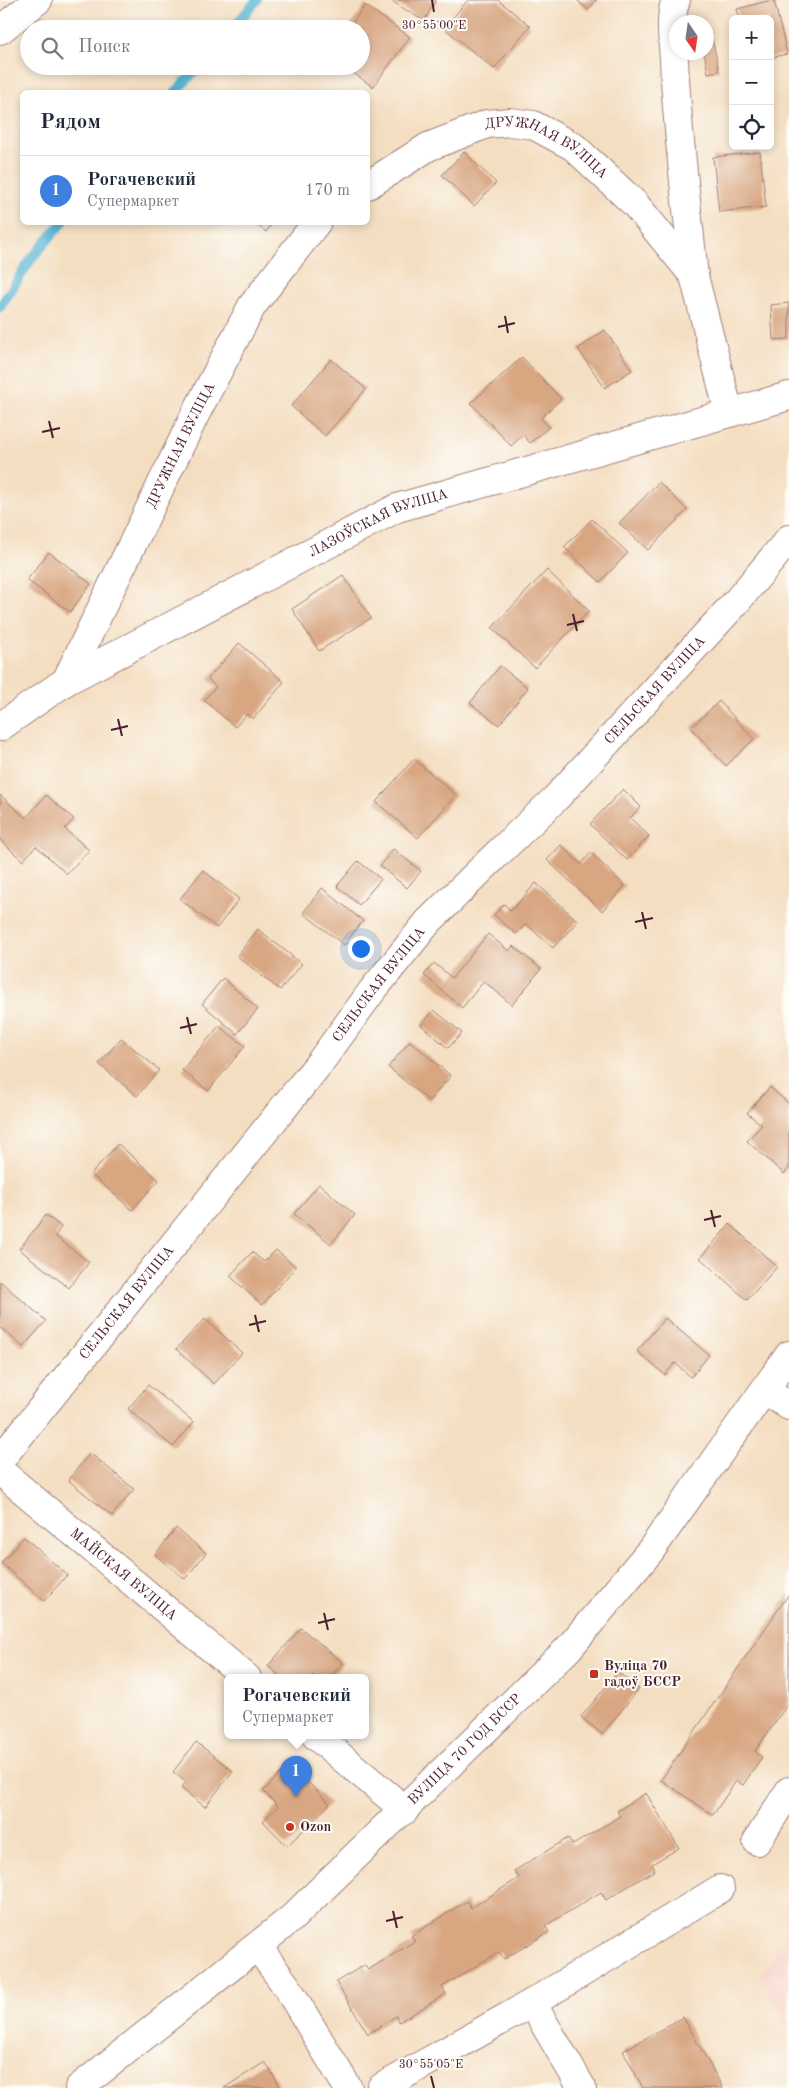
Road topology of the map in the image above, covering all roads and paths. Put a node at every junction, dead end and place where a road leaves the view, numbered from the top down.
1 (38, 0) edge
2 (676, 0) edge
3 (0, 30) edge
4 (370, 184) edge
5 (315, 225) edge
6 (694, 276) junction
7 (789, 396) edge
8 (729, 413) junction
9 (789, 539) edge
10 (66, 681) junction
11 (0, 727) edge
12 (789, 1355) edge
13 (765, 1390) junction
14 (789, 1406) edge
15 (0, 1460) edge
16 (0, 1471) edge
17 (242, 1674) edge
18 (320, 1739) edge
19 (789, 1791) edge
20 (405, 1810) junction
21 (757, 1841) dead end
22 (720, 1889) dead end
23 (258, 1947) junction
24 (532, 2003) junction
25 (79, 2088) edge
26 (348, 2088) edge
27 (381, 2088) edge
28 (582, 2088) edge

1 - 3 street
2 - 6 street, ДРУЖНАЯ ВУЛІЦА
4 - 6 street, ДРУЖНАЯ ВУЛІЦА
5 - 10 street, ДРУЖНАЯ ВУЛІЦА
6 - 8 street, ДРУЖНАЯ ВУЛІЦА
7 - 8 street, ЛАЗОЎСКАЯ ВУЛІЦА
8 - 10 street, ЛАЗОЎСКАЯ ВУЛІЦА
9 - 15 street, СЕЛЬСКАЯ ВУЛІЦА
10 - 11 street, ЛАЗОЎСКАЯ ВУЛІЦА
12 - 13 street, ВУЛІЦА 70 ГОД БССР
13 - 14 street
13 - 20 street, ВУЛІЦА 70 ГОД БССР
16 - 17 street, МАЙСКАЯ ВУЛІЦА
18 - 20 street
19 - 21 street
20 - 23 street, ВУЛІЦА 70 ГОД БССР
22 - 24 street
23 - 25 street, ВУЛІЦА 70 ГОД БССР
23 - 26 street
24 - 27 street
24 - 28 street

